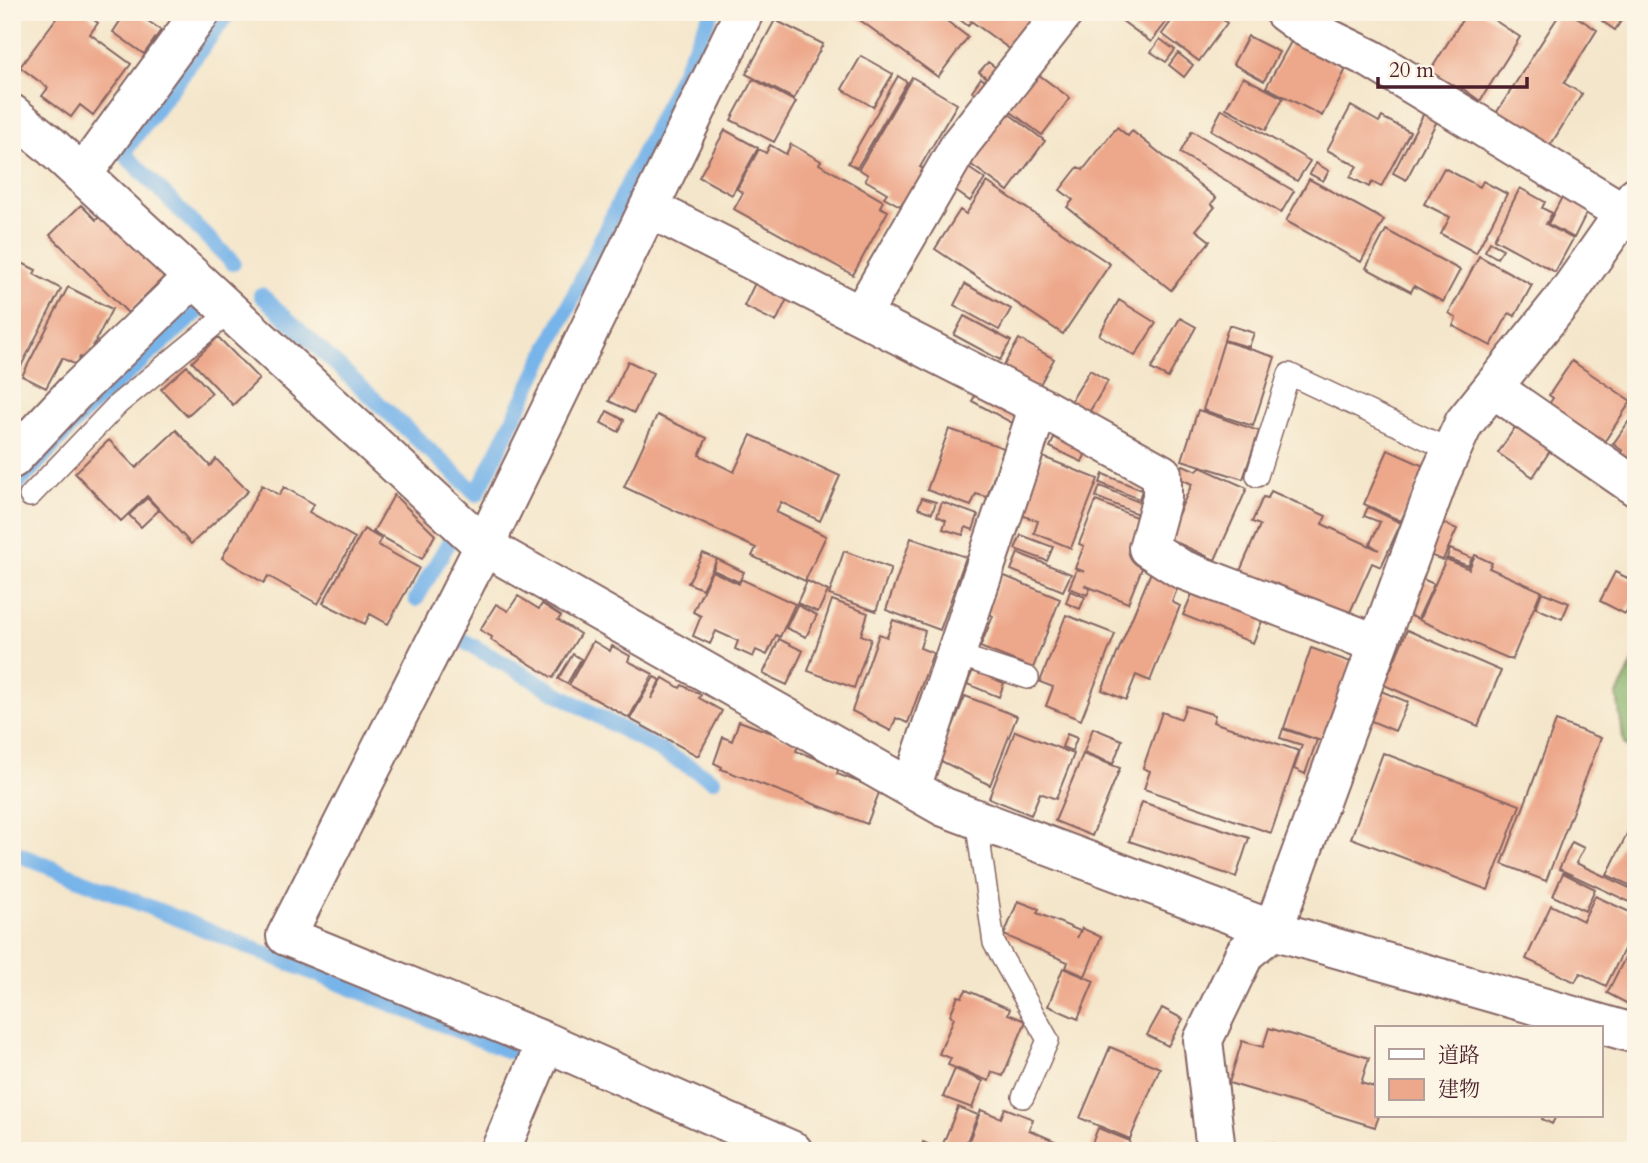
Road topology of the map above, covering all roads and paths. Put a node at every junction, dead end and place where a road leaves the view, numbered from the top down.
1 (201, 12) edge
2 (744, 12) edge
3 (1064, 12) edge
4 (1284, 12) edge
5 (12, 114) edge
6 (82, 175) junction
7 (1630, 205) edge
8 (649, 208) junction
9 (194, 278) junction
10 (230, 312) junction
11 (861, 315) junction
12 (1493, 388) junction
13 (1039, 406) junction
14 (1451, 451) junction
15 (12, 459) edge
16 (1257, 476) dead end
17 (1636, 487) edge
18 (30, 496) dead end
19 (485, 546) junction
20 (1378, 644) junction
21 (956, 654) junction
22 (1028, 678) dead end
23 (911, 788) junction
24 (976, 819) junction
25 (1273, 930) junction
26 (1636, 1034) edge
27 (546, 1042) junction
28 (1023, 1097) dead end
29 (500, 1151) edge
30 (793, 1151) edge
31 (1216, 1151) edge

1 - 6 street
2 - 8 street
3 - 11 street
4 - 7 street
5 - 6 street
6 - 9 street
7 - 12 street
8 - 11 street
8 - 19 street
9 - 10 street
9 - 15 street
10 - 18 lane
10 - 19 street
11 - 13 street
12 - 14 street
12 - 17 street
13 - 20 street
13 - 21 street
14 - 16 lane
14 - 20 street
19 - 23 street
19 - 27 street
20 - 25 street
21 - 22 lane
21 - 23 street
23 - 24 street
24 - 25 street
24 - 28 lane
25 - 26 street
25 - 31 street
27 - 29 street
27 - 30 street

